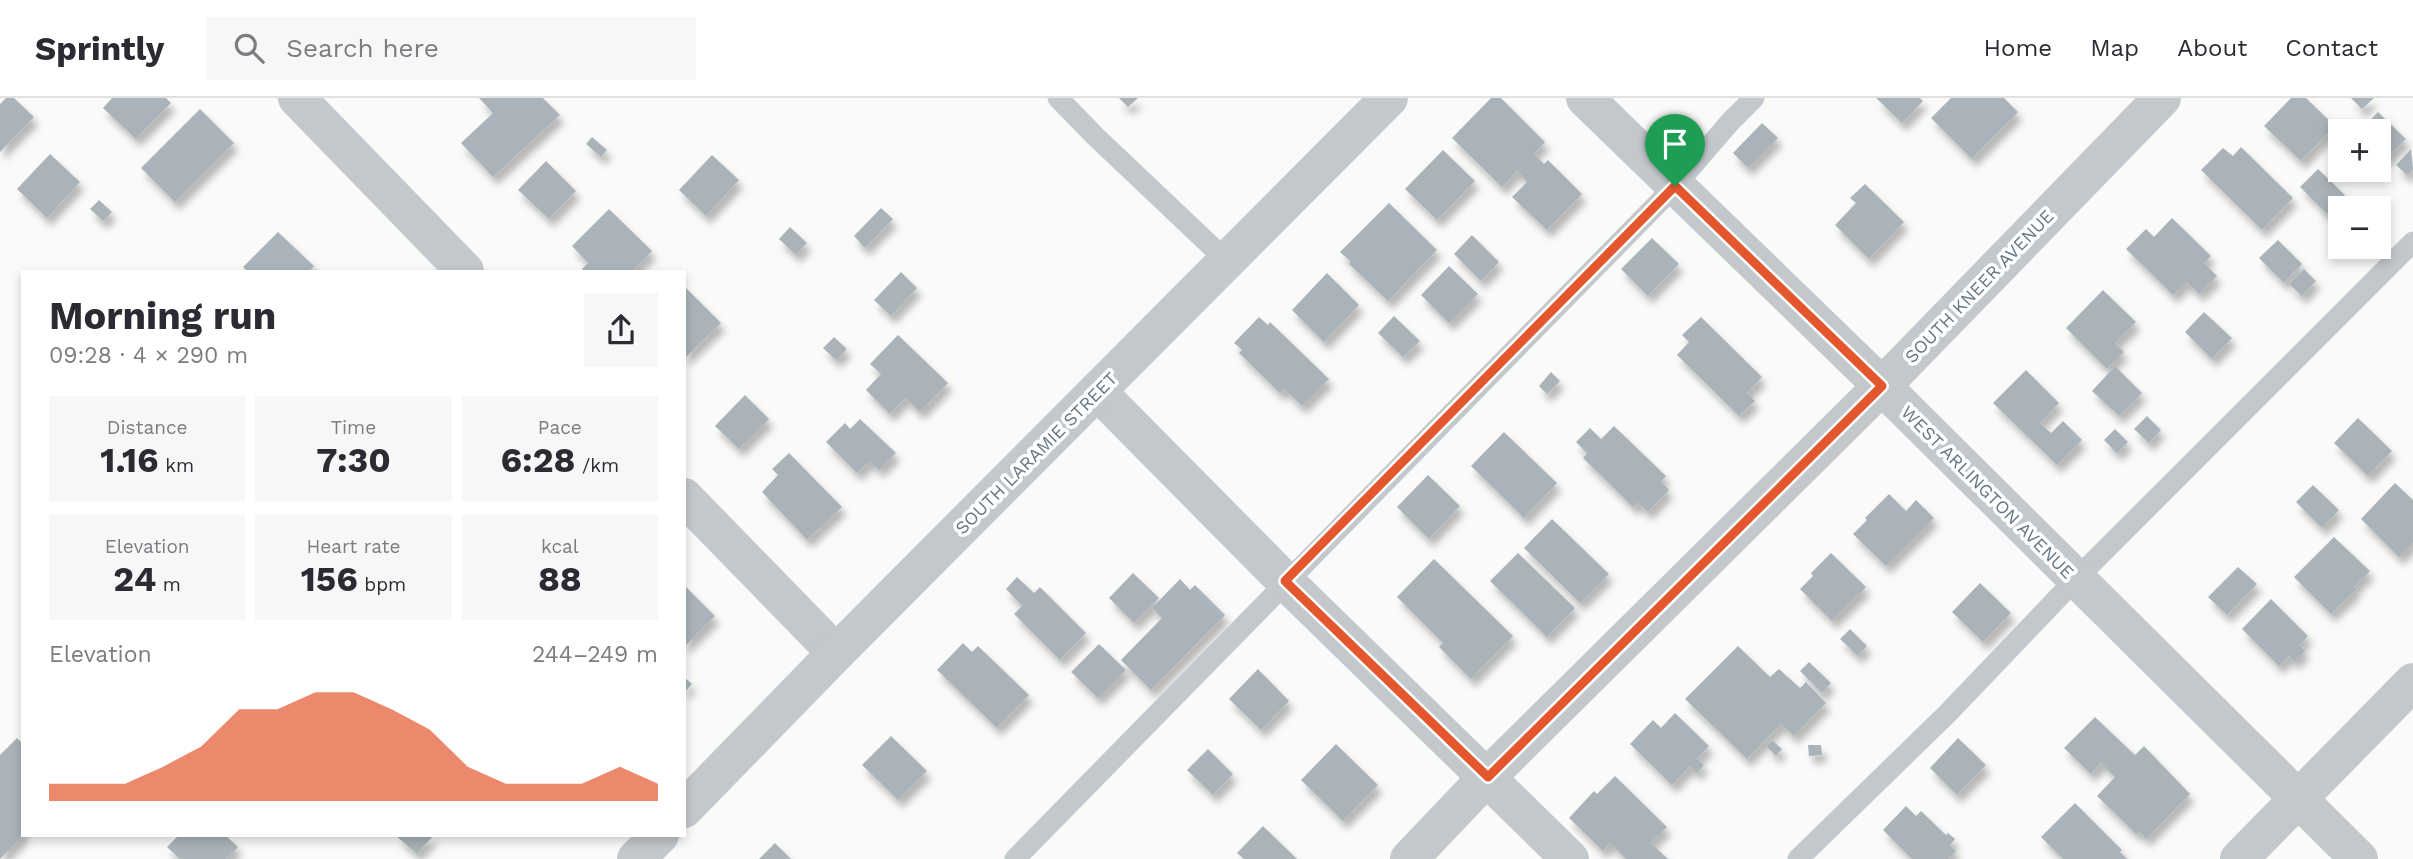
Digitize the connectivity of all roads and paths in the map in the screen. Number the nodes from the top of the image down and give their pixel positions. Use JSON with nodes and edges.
{"nodes":[{"id":1,"x":297,"y":98,"type":"edge"},
{"id":2,"x":1058,"y":98,"type":"edge"},
{"id":3,"x":1389,"y":98,"type":"edge"},
{"id":4,"x":1585,"y":98,"type":"edge"},
{"id":5,"x":1754,"y":98,"type":"edge"},
{"id":6,"x":2162,"y":98,"type":"edge"},
{"id":7,"x":1675,"y":186,"type":"junction"},
{"id":8,"x":2413,"y":242,"type":"edge"},
{"id":9,"x":1227,"y":261,"type":"junction"},
{"id":10,"x":464,"y":270,"type":"edge"},
{"id":11,"x":1882,"y":386,"type":"junction"},
{"id":12,"x":1097,"y":391,"type":"junction"},
{"id":13,"x":686,"y":499,"type":"edge"},
{"id":14,"x":2076,"y":579,"type":"junction"},
{"id":15,"x":1285,"y":581,"type":"junction"},
{"id":16,"x":836,"y":653,"type":"junction"},
{"id":17,"x":2413,"y":682,"type":"edge"},
{"id":18,"x":1488,"y":777,"type":"junction"},
{"id":19,"x":2298,"y":799,"type":"junction"},
{"id":20,"x":686,"y":807,"type":"edge"},
{"id":21,"x":658,"y":837,"type":"edge"},
{"id":22,"x":636,"y":859,"type":"edge"},
{"id":23,"x":1015,"y":859,"type":"edge"},
{"id":24,"x":1409,"y":859,"type":"edge"},
{"id":25,"x":1570,"y":859,"type":"edge"},
{"id":26,"x":1798,"y":859,"type":"edge"},
{"id":27,"x":2239,"y":859,"type":"edge"},
{"id":28,"x":2359,"y":859,"type":"edge"}],
"edges":[{"from":1,"to":10,"type":"street"},
{"from":2,"to":9,"type":"lane"},
{"from":3,"to":9,"type":"street","name":"SOUTH LARAMIE STREET"},
{"from":4,"to":7,"type":"street","name":"WEST ARLINGTON AVENUE"},
{"from":5,"to":7,"type":"lane"},
{"from":6,"to":11,"type":"street","name":"SOUTH KNEER AVENUE"},
{"from":7,"to":11,"type":"street","name":"WEST ARLINGTON AVENUE"},
{"from":7,"to":15,"type":"lane"},
{"from":8,"to":14,"type":"lane"},
{"from":9,"to":12,"type":"street","name":"SOUTH LARAMIE STREET"},
{"from":11,"to":14,"type":"street","name":"WEST ARLINGTON AVENUE"},
{"from":11,"to":18,"type":"street","name":"SOUTH KNEER AVENUE"},
{"from":12,"to":15,"type":"street"},
{"from":12,"to":16,"type":"street","name":"SOUTH LARAMIE STREET"},
{"from":13,"to":16,"type":"street"},
{"from":14,"to":19,"type":"street","name":"WEST ARLINGTON AVENUE"},
{"from":14,"to":26,"type":"lane"},
{"from":15,"to":18,"type":"street"},
{"from":15,"to":23,"type":"lane"},
{"from":16,"to":20,"type":"street","name":"SOUTH LARAMIE STREET"},
{"from":17,"to":19,"type":"street"},
{"from":18,"to":24,"type":"street","name":"SOUTH KNEER AVENUE"},
{"from":18,"to":25,"type":"street"},
{"from":19,"to":27,"type":"street"},
{"from":19,"to":28,"type":"street","name":"WEST ARLINGTON AVENUE"},
{"from":21,"to":22,"type":"street"}]}
